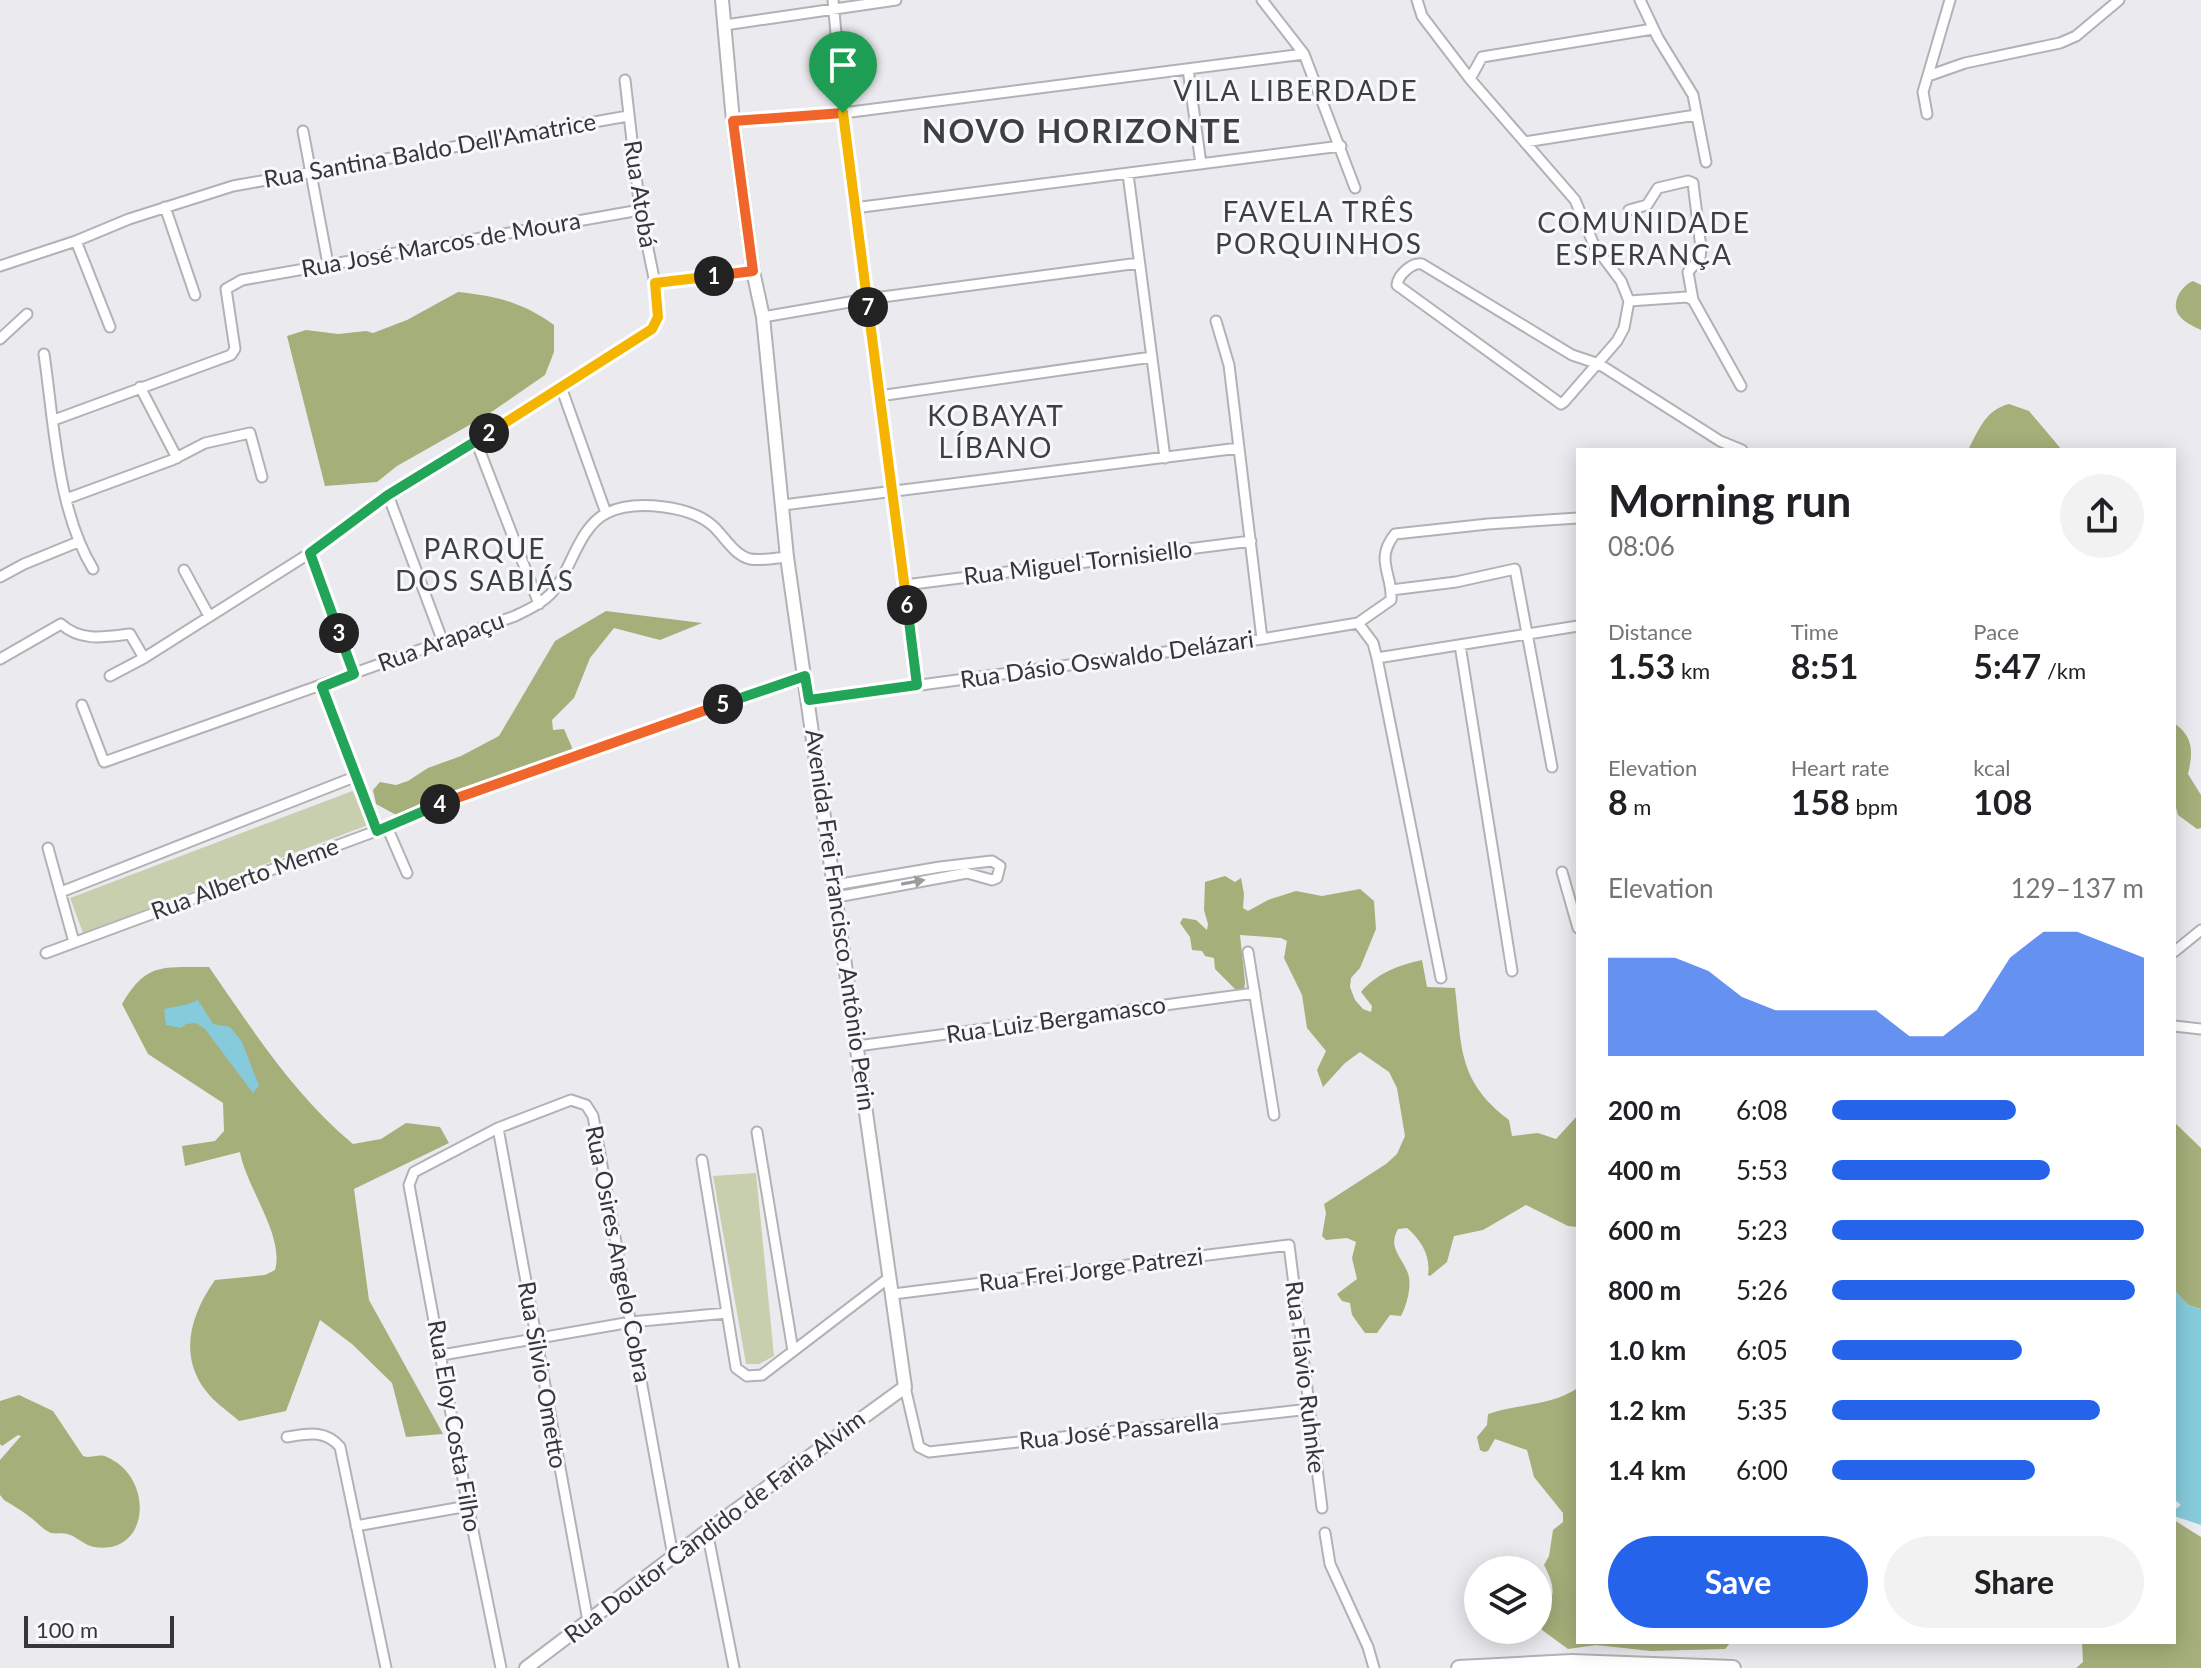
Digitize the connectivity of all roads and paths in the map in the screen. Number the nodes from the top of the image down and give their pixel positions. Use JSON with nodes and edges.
{"nodes":[{"id":1,"x":722,"y":0,"type":"edge"},
{"id":2,"x":896,"y":0,"type":"edge"},
{"id":3,"x":1262,"y":0,"type":"edge"},
{"id":4,"x":1417,"y":0,"type":"edge"},
{"id":5,"x":1640,"y":0,"type":"edge"},
{"id":6,"x":1950,"y":0,"type":"edge"},
{"id":7,"x":2119,"y":0,"type":"edge"},
{"id":8,"x":833,"y":4,"type":"edge"},
{"id":9,"x":725,"y":25,"type":"junction"},
{"id":10,"x":1653,"y":29,"type":"junction"},
{"id":11,"x":1304,"y":54,"type":"junction"},
{"id":12,"x":1188,"y":69,"type":"junction"},
{"id":13,"x":1928,"y":76,"type":"junction"},
{"id":14,"x":1470,"y":79,"type":"junction"},
{"id":15,"x":625,"y":80,"type":"dead end"},
{"id":16,"x":843,"y":113,"type":"junction"},
{"id":17,"x":1927,"y":114,"type":"dead end"},
{"id":18,"x":1696,"y":115,"type":"junction"},
{"id":19,"x":628,"y":116,"type":"junction"},
{"id":20,"x":733,"y":121,"type":"junction"},
{"id":21,"x":303,"y":131,"type":"dead end"},
{"id":22,"x":1525,"y":142,"type":"junction"},
{"id":23,"x":1341,"y":146,"type":"junction"},
{"id":24,"x":1706,"y":162,"type":"dead end"},
{"id":25,"x":1201,"y":164,"type":"junction"},
{"id":26,"x":311,"y":173,"type":"junction"},
{"id":27,"x":1128,"y":174,"type":"junction"},
{"id":28,"x":1355,"y":188,"type":"dead end"},
{"id":29,"x":165,"y":207,"type":"junction"},
{"id":30,"x":854,"y":208,"type":"junction"},
{"id":31,"x":640,"y":210,"type":"junction"},
{"id":32,"x":1629,"y":210,"type":"dead end"},
{"id":33,"x":76,"y":241,"type":"junction"},
{"id":34,"x":1139,"y":263,"type":"junction"},
{"id":35,"x":328,"y":264,"type":"junction"},
{"id":36,"x":0,"y":266,"type":"edge"},
{"id":37,"x":753,"y":271,"type":"junction"},
{"id":38,"x":655,"y":283,"type":"junction"},
{"id":39,"x":195,"y":295,"type":"dead end"},
{"id":40,"x":867,"y":299,"type":"junction"},
{"id":41,"x":1693,"y":300,"type":"junction"},
{"id":42,"x":1629,"y":301,"type":"junction"},
{"id":43,"x":27,"y":314,"type":"dead end"},
{"id":44,"x":763,"y":317,"type":"junction"},
{"id":45,"x":1216,"y":321,"type":"dead end"},
{"id":46,"x":110,"y":327,"type":"dead end"},
{"id":47,"x":0,"y":339,"type":"edge"},
{"id":48,"x":44,"y":354,"type":"dead end"},
{"id":49,"x":1152,"y":357,"type":"junction"},
{"id":50,"x":1599,"y":364,"type":"junction"},
{"id":51,"x":1741,"y":386,"type":"dead end"},
{"id":52,"x":140,"y":387,"type":"junction"},
{"id":53,"x":561,"y":387,"type":"junction"},
{"id":54,"x":879,"y":396,"type":"junction"},
{"id":55,"x":54,"y":420,"type":"junction"},
{"id":56,"x":476,"y":441,"type":"junction"},
{"id":57,"x":1239,"y":448,"type":"junction"},
{"id":58,"x":1737,"y":448,"type":"edge"},
{"id":59,"x":177,"y":458,"type":"junction"},
{"id":60,"x":1165,"y":458,"type":"junction"},
{"id":61,"x":262,"y":477,"type":"dead end"},
{"id":62,"x":892,"y":491,"type":"junction"},
{"id":63,"x":388,"y":495,"type":"junction"},
{"id":64,"x":66,"y":499,"type":"junction"},
{"id":65,"x":783,"y":505,"type":"junction"},
{"id":66,"x":606,"y":513,"type":"junction"},
{"id":67,"x":1576,"y":521,"type":"edge"},
{"id":68,"x":1251,"y":541,"type":"junction"},
{"id":69,"x":78,"y":542,"type":"junction"},
{"id":70,"x":310,"y":553,"type":"junction"},
{"id":71,"x":787,"y":557,"type":"junction"},
{"id":72,"x":93,"y":569,"type":"dead end"},
{"id":73,"x":184,"y":570,"type":"dead end"},
{"id":74,"x":0,"y":577,"type":"edge"},
{"id":75,"x":905,"y":585,"type":"junction"},
{"id":76,"x":1391,"y":590,"type":"junction"},
{"id":77,"x":539,"y":604,"type":"junction"},
{"id":78,"x":209,"y":616,"type":"junction"},
{"id":79,"x":1358,"y":623,"type":"junction"},
{"id":80,"x":1576,"y":626,"type":"edge"},
{"id":81,"x":1527,"y":634,"type":"junction"},
{"id":82,"x":1262,"y":639,"type":"junction"},
{"id":83,"x":443,"y":642,"type":"junction"},
{"id":84,"x":1460,"y":645,"type":"junction"},
{"id":85,"x":144,"y":658,"type":"junction"},
{"id":86,"x":1377,"y":658,"type":"junction"},
{"id":87,"x":0,"y":659,"type":"edge"},
{"id":88,"x":354,"y":674,"type":"junction"},
{"id":89,"x":110,"y":676,"type":"dead end"},
{"id":90,"x":805,"y":676,"type":"junction"},
{"id":91,"x":917,"y":685,"type":"junction"},
{"id":92,"x":322,"y":687,"type":"junction"},
{"id":93,"x":809,"y":700,"type":"junction"},
{"id":94,"x":82,"y":705,"type":"dead end"},
{"id":95,"x":1552,"y":767,"type":"dead end"},
{"id":96,"x":357,"y":776,"type":"junction"},
{"id":97,"x":382,"y":829,"type":"junction"},
{"id":98,"x":48,"y":848,"type":"dead end"},
{"id":99,"x":1562,"y":872,"type":"dead end"},
{"id":100,"x":407,"y":873,"type":"dead end"},
{"id":101,"x":836,"y":891,"type":"junction"},
{"id":102,"x":61,"y":892,"type":"junction"},
{"id":103,"x":1576,"y":921,"type":"edge"},
{"id":104,"x":2201,"y":930,"type":"edge"},
{"id":105,"x":74,"y":942,"type":"junction"},
{"id":106,"x":2176,"y":950,"type":"edge"},
{"id":107,"x":1248,"y":952,"type":"dead end"},
{"id":108,"x":46,"y":953,"type":"dead end"},
{"id":109,"x":1512,"y":971,"type":"dead end"},
{"id":110,"x":1441,"y":978,"type":"dead end"},
{"id":111,"x":1255,"y":993,"type":"junction"},
{"id":112,"x":2176,"y":1026,"type":"edge"},
{"id":113,"x":2201,"y":1029,"type":"edge"},
{"id":114,"x":857,"y":1046,"type":"junction"},
{"id":115,"x":1274,"y":1115,"type":"dead end"},
{"id":116,"x":498,"y":1128,"type":"junction"},
{"id":117,"x":757,"y":1132,"type":"dead end"},
{"id":118,"x":702,"y":1160,"type":"dead end"},
{"id":119,"x":409,"y":1185,"type":"joint"},
{"id":120,"x":1289,"y":1245,"type":"joint"},
{"id":121,"x":890,"y":1277,"type":"junction"},
{"id":122,"x":893,"y":1294,"type":"junction"},
{"id":123,"x":727,"y":1313,"type":"junction"},
{"id":124,"x":631,"y":1322,"type":"junction"},
{"id":125,"x":535,"y":1339,"type":"junction"},
{"id":126,"x":793,"y":1351,"type":"junction"},
{"id":127,"x":442,"y":1355,"type":"junction"},
{"id":128,"x":905,"y":1387,"type":"junction"},
{"id":129,"x":1310,"y":1409,"type":"junction"},
{"id":130,"x":287,"y":1437,"type":"dead end"},
{"id":131,"x":929,"y":1452,"type":"joint"},
{"id":132,"x":468,"y":1506,"type":"junction"},
{"id":133,"x":1322,"y":1508,"type":"dead end"},
{"id":134,"x":356,"y":1526,"type":"junction"},
{"id":135,"x":707,"y":1531,"type":"junction"},
{"id":136,"x":1325,"y":1533,"type":"dead end"},
{"id":137,"x":673,"y":1556,"type":"junction"},
{"id":138,"x":588,"y":1621,"type":"junction"},
{"id":139,"x":386,"y":1668,"type":"edge"},
{"id":140,"x":501,"y":1668,"type":"edge"},
{"id":141,"x":526,"y":1668,"type":"edge"},
{"id":142,"x":734,"y":1668,"type":"edge"},
{"id":143,"x":1374,"y":1668,"type":"edge"},
{"id":144,"x":1459,"y":1668,"type":"edge"},
{"id":145,"x":1733,"y":1668,"type":"edge"}],
"edges":[{"from":1,"to":9,"type":"street","name":"Avenida Frei Francisco Antônio Perin"},
{"from":2,"to":8,"type":"street"},
{"from":3,"to":11,"type":"street"},
{"from":4,"to":14,"type":"street"},
{"from":5,"to":10,"type":"street"},
{"from":6,"to":13,"type":"street"},
{"from":7,"to":13,"type":"street"},
{"from":8,"to":9,"type":"street"},
{"from":8,"to":16,"type":"street"},
{"from":9,"to":20,"type":"street","name":"Avenida Frei Francisco Antônio Perin"},
{"from":10,"to":14,"type":"street"},
{"from":10,"to":18,"type":"street"},
{"from":11,"to":12,"type":"street"},
{"from":11,"to":23,"type":"street"},
{"from":12,"to":16,"type":"street"},
{"from":12,"to":25,"type":"street"},
{"from":13,"to":17,"type":"street"},
{"from":14,"to":22,"type":"street"},
{"from":15,"to":19,"type":"street","name":"Rua Atobá"},
{"from":16,"to":20,"type":"street"},
{"from":16,"to":30,"type":"street"},
{"from":18,"to":22,"type":"street"},
{"from":18,"to":24,"type":"street"},
{"from":19,"to":26,"type":"street","name":"Rua Santina Baldo Dell'Amatrice"},
{"from":19,"to":31,"type":"street","name":"Rua Atobá"},
{"from":20,"to":37,"type":"street","name":"Avenida Frei Francisco Antônio Perin"},
{"from":21,"to":26,"type":"street"},
{"from":22,"to":42,"type":"street"},
{"from":23,"to":25,"type":"street"},
{"from":23,"to":28,"type":"street"},
{"from":25,"to":27,"type":"street"},
{"from":26,"to":29,"type":"street","name":"Rua Santina Baldo Dell'Amatrice"},
{"from":26,"to":35,"type":"street"},
{"from":27,"to":30,"type":"street"},
{"from":27,"to":34,"type":"street"},
{"from":29,"to":33,"type":"street","name":"Rua Santina Baldo Dell'Amatrice"},
{"from":29,"to":39,"type":"street"},
{"from":30,"to":40,"type":"street"},
{"from":31,"to":35,"type":"street","name":"Rua José Marcos de Moura"},
{"from":31,"to":38,"type":"street","name":"Rua Atobá"},
{"from":32,"to":41,"type":"street"},
{"from":33,"to":36,"type":"street","name":"Rua Santina Baldo Dell'Amatrice"},
{"from":33,"to":46,"type":"street"},
{"from":34,"to":40,"type":"street"},
{"from":34,"to":49,"type":"street"},
{"from":35,"to":52,"type":"street","name":"Rua José Marcos de Moura"},
{"from":37,"to":38,"type":"street"},
{"from":37,"to":44,"type":"street","name":"Avenida Frei Francisco Antônio Perin"},
{"from":38,"to":53,"type":"street","name":"Rua Atobá"},
{"from":40,"to":44,"type":"street"},
{"from":40,"to":54,"type":"street"},
{"from":41,"to":42,"type":"street"},
{"from":41,"to":51,"type":"street"},
{"from":42,"to":50,"type":"street"},
{"from":43,"to":47,"type":"street"},
{"from":44,"to":65,"type":"street","name":"Avenida Frei Francisco Antônio Perin"},
{"from":45,"to":57,"type":"street"},
{"from":48,"to":55,"type":"street"},
{"from":49,"to":54,"type":"street"},
{"from":49,"to":60,"type":"street"},
{"from":50,"to":50,"type":"street"},
{"from":50,"to":58,"type":"street"},
{"from":52,"to":55,"type":"street"},
{"from":52,"to":59,"type":"street"},
{"from":53,"to":56,"type":"street","name":"Rua Atobá"},
{"from":53,"to":66,"type":"street"},
{"from":54,"to":62,"type":"street"},
{"from":55,"to":64,"type":"street"},
{"from":56,"to":63,"type":"street","name":"Rua Atobá"},
{"from":56,"to":77,"type":"street"},
{"from":57,"to":60,"type":"street"},
{"from":57,"to":68,"type":"street"},
{"from":59,"to":61,"type":"street"},
{"from":59,"to":64,"type":"street"},
{"from":60,"to":62,"type":"street"},
{"from":62,"to":65,"type":"street"},
{"from":62,"to":75,"type":"street"},
{"from":63,"to":70,"type":"street","name":"Rua Atobá"},
{"from":63,"to":83,"type":"street"},
{"from":64,"to":69,"type":"street"},
{"from":65,"to":71,"type":"street","name":"Avenida Frei Francisco Antônio Perin"},
{"from":66,"to":71,"type":"street"},
{"from":66,"to":77,"type":"street","name":"Rua Arapaçu"},
{"from":67,"to":76,"type":"street"},
{"from":68,"to":75,"type":"street","name":"Rua Miguel Tornisiello"},
{"from":68,"to":82,"type":"street"},
{"from":69,"to":72,"type":"street"},
{"from":69,"to":74,"type":"street"},
{"from":70,"to":78,"type":"street","name":"Rua Atobá"},
{"from":70,"to":88,"type":"street"},
{"from":71,"to":90,"type":"street","name":"Avenida Frei Francisco Antônio Perin"},
{"from":73,"to":78,"type":"street"},
{"from":75,"to":91,"type":"street"},
{"from":76,"to":79,"type":"street"},
{"from":76,"to":81,"type":"street"},
{"from":77,"to":83,"type":"street","name":"Rua Arapaçu"},
{"from":78,"to":85,"type":"street","name":"Rua Atobá"},
{"from":79,"to":82,"type":"street","name":"Rua Dásio Oswaldo Delázari"},
{"from":79,"to":86,"type":"street"},
{"from":80,"to":81,"type":"street"},
{"from":81,"to":84,"type":"street"},
{"from":81,"to":95,"type":"street"},
{"from":82,"to":91,"type":"street","name":"Rua Dásio Oswaldo Delázari"},
{"from":83,"to":88,"type":"street","name":"Rua Arapaçu"},
{"from":84,"to":86,"type":"street"},
{"from":84,"to":109,"type":"street"},
{"from":85,"to":87,"type":"street"},
{"from":85,"to":89,"type":"street","name":"Rua Atobá"},
{"from":86,"to":110,"type":"street"},
{"from":88,"to":92,"type":"street","name":"Rua Arapaçu"},
{"from":90,"to":93,"type":"street","name":"Avenida Frei Francisco Antônio Perin"},
{"from":90,"to":97,"type":"street","name":"Rua Alberto Meme"},
{"from":91,"to":93,"type":"street","name":"Rua Dásio Oswaldo Delázari"},
{"from":92,"to":94,"type":"street","name":"Rua Arapaçu"},
{"from":92,"to":96,"type":"street"},
{"from":93,"to":101,"type":"street","name":"Avenida Frei Francisco Antônio Perin"},
{"from":96,"to":97,"type":"street"},
{"from":96,"to":102,"type":"street"},
{"from":97,"to":100,"type":"street"},
{"from":97,"to":105,"type":"street","name":"Rua Alberto Meme"},
{"from":98,"to":102,"type":"street"},
{"from":99,"to":103,"type":"street"},
{"from":101,"to":101,"type":"street","one_way":true},
{"from":101,"to":114,"type":"street","name":"Avenida Frei Francisco Antônio Perin"},
{"from":102,"to":105,"type":"street"},
{"from":104,"to":106,"type":"street"},
{"from":105,"to":108,"type":"street","name":"Rua Alberto Meme"},
{"from":107,"to":111,"type":"street"},
{"from":111,"to":114,"type":"street","name":"Rua Luiz Bergamasco"},
{"from":111,"to":115,"type":"street"},
{"from":112,"to":113,"type":"street"},
{"from":114,"to":121,"type":"street","name":"Avenida Frei Francisco Antônio Perin"},
{"from":116,"to":119,"type":"street","name":"Rua Osires Angelo Cobra"},
{"from":116,"to":124,"type":"street","name":"Rua Osires Angelo Cobra"},
{"from":116,"to":125,"type":"street","name":"Rua Silvio Ometto"},
{"from":117,"to":126,"type":"street"},
{"from":118,"to":123,"type":"street"},
{"from":119,"to":127,"type":"street","name":"Rua Eloy Costa Filho"},
{"from":120,"to":122,"type":"street","name":"Rua Frei Jorge Patrezi"},
{"from":120,"to":129,"type":"street","name":"Rua Flávio Ruhnke"},
{"from":121,"to":122,"type":"street","name":"Avenida Frei Francisco Antônio Perin"},
{"from":121,"to":126,"type":"street"},
{"from":122,"to":128,"type":"street","name":"Avenida Frei Francisco Antônio Perin"},
{"from":123,"to":124,"type":"street"},
{"from":123,"to":126,"type":"street"},
{"from":124,"to":125,"type":"street"},
{"from":124,"to":137,"type":"street","name":"Rua Osires Angelo Cobra"},
{"from":125,"to":127,"type":"street"},
{"from":125,"to":138,"type":"street","name":"Rua Silvio Ometto"},
{"from":127,"to":132,"type":"street","name":"Rua Eloy Costa Filho"},
{"from":128,"to":131,"type":"street","name":"Avenida Frei Francisco Antônio Perin"},
{"from":128,"to":135,"type":"street","name":"Rua Doutor Cândido de Faria Alvim"},
{"from":129,"to":131,"type":"street","name":"Rua José Passarella"},
{"from":129,"to":133,"type":"street","name":"Rua Flávio Ruhnke"},
{"from":130,"to":134,"type":"street"},
{"from":132,"to":134,"type":"street"},
{"from":132,"to":140,"type":"street","name":"Rua Eloy Costa Filho"},
{"from":134,"to":139,"type":"street"},
{"from":135,"to":137,"type":"street","name":"Rua Doutor Cândido de Faria Alvim"},
{"from":135,"to":142,"type":"street"},
{"from":136,"to":143,"type":"street"},
{"from":137,"to":138,"type":"street","name":"Rua Doutor Cândido de Faria Alvim"},
{"from":138,"to":141,"type":"street","name":"Rua Doutor Cândido de Faria Alvim"},
{"from":144,"to":145,"type":"main road"}]}
